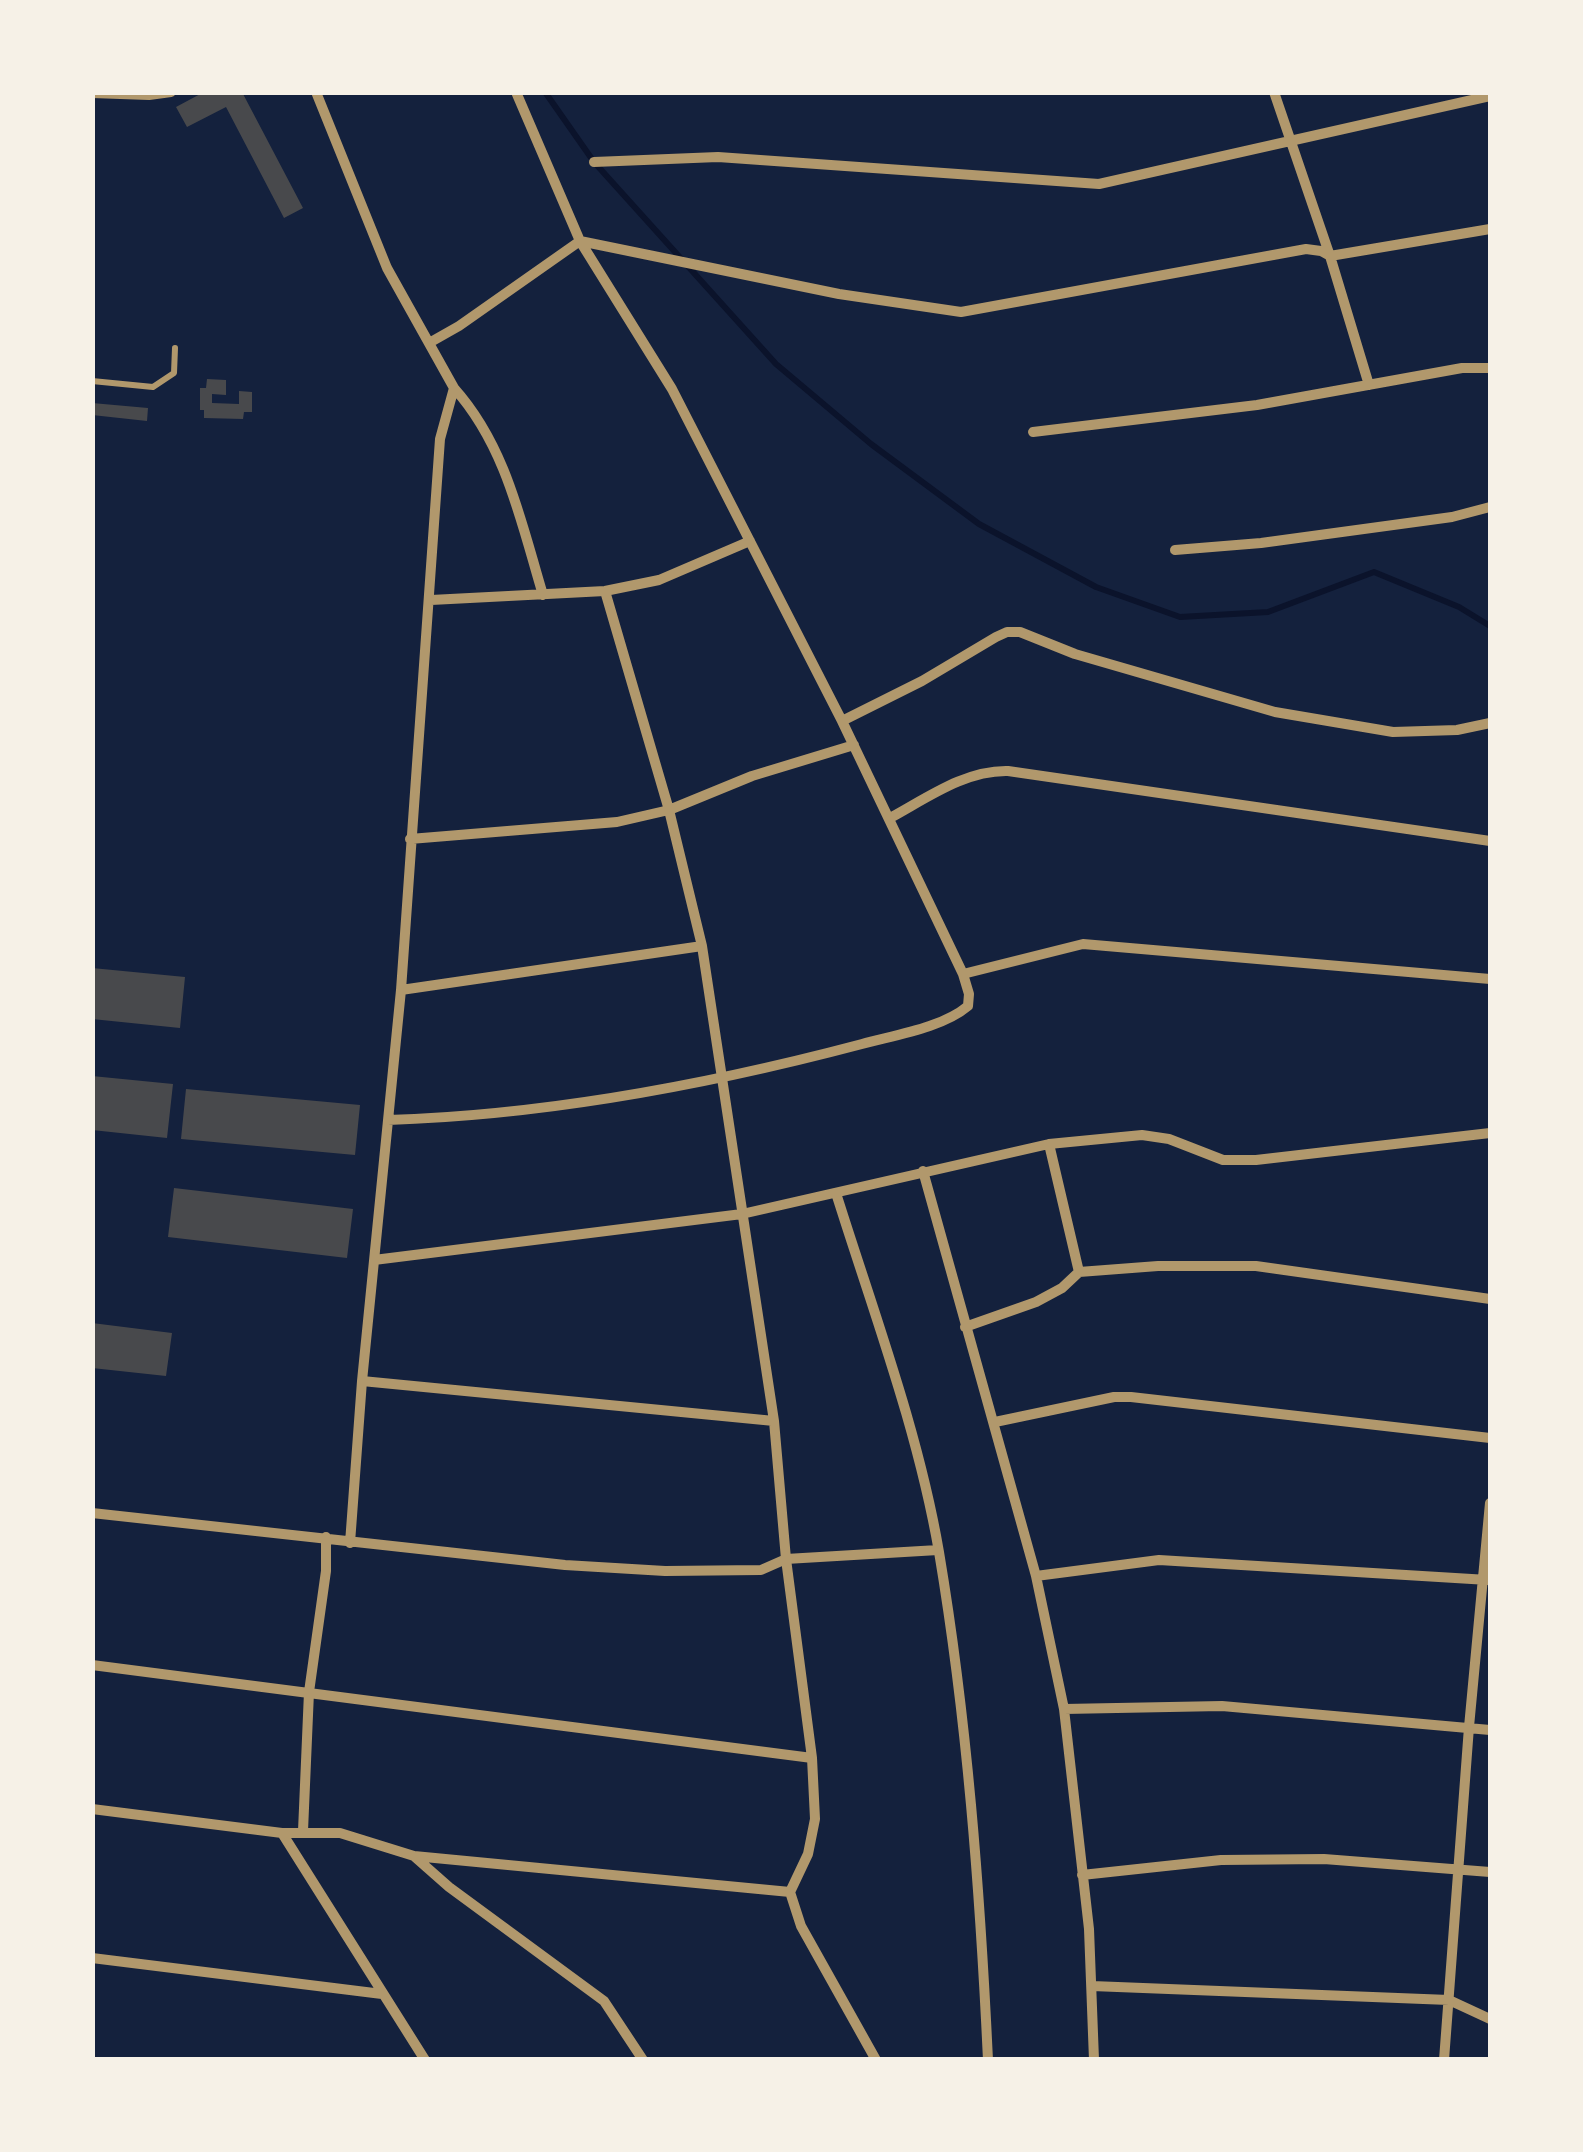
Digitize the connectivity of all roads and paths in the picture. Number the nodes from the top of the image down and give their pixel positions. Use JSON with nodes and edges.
{"nodes":[{"id":1,"x":316,"y":92,"type":"edge"},
{"id":2,"x":516,"y":92,"type":"edge"},
{"id":3,"x":1274,"y":92,"type":"edge"},
{"id":4,"x":92,"y":93,"type":"edge"},
{"id":5,"x":168,"y":93,"type":"edge"},
{"id":6,"x":1490,"y":96,"type":"edge"},
{"id":7,"x":1288,"y":140,"type":"junction"},
{"id":8,"x":594,"y":162,"type":"dead end"},
{"id":9,"x":1490,"y":229,"type":"edge"},
{"id":10,"x":580,"y":241,"type":"junction"},
{"id":11,"x":1330,"y":256,"type":"junction"},
{"id":12,"x":429,"y":343,"type":"junction"},
{"id":13,"x":174,"y":348,"type":"dead end"},
{"id":14,"x":1490,"y":368,"type":"edge"},
{"id":15,"x":92,"y":380,"type":"edge"},
{"id":16,"x":1369,"y":385,"type":"junction"},
{"id":17,"x":454,"y":388,"type":"junction"},
{"id":18,"x":1033,"y":432,"type":"dead end"},
{"id":19,"x":1490,"y":507,"type":"edge"},
{"id":20,"x":750,"y":541,"type":"junction"},
{"id":21,"x":1175,"y":550,"type":"dead end"},
{"id":22,"x":605,"y":592,"type":"junction"},
{"id":23,"x":544,"y":595,"type":"junction"},
{"id":24,"x":431,"y":600,"type":"junction"},
{"id":25,"x":842,"y":721,"type":"junction"},
{"id":26,"x":1490,"y":723,"type":"edge"},
{"id":27,"x":854,"y":745,"type":"junction"},
{"id":28,"x":669,"y":810,"type":"junction"},
{"id":29,"x":890,"y":818,"type":"junction"},
{"id":30,"x":410,"y":839,"type":"junction"},
{"id":31,"x":1490,"y":841,"type":"edge"},
{"id":32,"x":702,"y":946,"type":"junction"},
{"id":33,"x":963,"y":974,"type":"junction"},
{"id":34,"x":1490,"y":980,"type":"edge"},
{"id":35,"x":401,"y":990,"type":"junction"},
{"id":36,"x":722,"y":1078,"type":"junction"},
{"id":37,"x":388,"y":1120,"type":"junction"},
{"id":38,"x":1490,"y":1133,"type":"edge"},
{"id":39,"x":1049,"y":1144,"type":"junction"},
{"id":40,"x":924,"y":1172,"type":"junction"},
{"id":41,"x":836,"y":1193,"type":"junction"},
{"id":42,"x":742,"y":1214,"type":"junction"},
{"id":43,"x":374,"y":1260,"type":"junction"},
{"id":44,"x":1079,"y":1272,"type":"junction"},
{"id":45,"x":1490,"y":1299,"type":"edge"},
{"id":46,"x":965,"y":1327,"type":"junction"},
{"id":47,"x":362,"y":1381,"type":"junction"},
{"id":48,"x":774,"y":1420,"type":"junction"},
{"id":49,"x":995,"y":1422,"type":"junction"},
{"id":50,"x":1490,"y":1438,"type":"edge"},
{"id":51,"x":1490,"y":1503,"type":"edge"},
{"id":52,"x":92,"y":1513,"type":"edge"},
{"id":53,"x":326,"y":1536,"type":"junction"},
{"id":54,"x":350,"y":1542,"type":"junction"},
{"id":55,"x":938,"y":1550,"type":"junction"},
{"id":56,"x":786,"y":1560,"type":"junction"},
{"id":57,"x":1036,"y":1576,"type":"junction"},
{"id":58,"x":1488,"y":1580,"type":"edge"},
{"id":59,"x":92,"y":1665,"type":"edge"},
{"id":60,"x":309,"y":1692,"type":"junction"},
{"id":61,"x":1064,"y":1709,"type":"junction"},
{"id":62,"x":1469,"y":1727,"type":"junction"},
{"id":63,"x":1490,"y":1730,"type":"edge"},
{"id":64,"x":812,"y":1758,"type":"junction"},
{"id":65,"x":92,"y":1809,"type":"edge"},
{"id":66,"x":304,"y":1831,"type":"junction"},
{"id":67,"x":282,"y":1833,"type":"junction"},
{"id":68,"x":414,"y":1856,"type":"junction"},
{"id":69,"x":1460,"y":1868,"type":"junction"},
{"id":70,"x":1490,"y":1872,"type":"edge"},
{"id":71,"x":1082,"y":1876,"type":"junction"},
{"id":72,"x":790,"y":1892,"type":"junction"},
{"id":73,"x":92,"y":1958,"type":"edge"},
{"id":74,"x":1092,"y":1986,"type":"junction"},
{"id":75,"x":382,"y":1994,"type":"junction"},
{"id":76,"x":1449,"y":2000,"type":"junction"},
{"id":77,"x":1490,"y":2019,"type":"edge"},
{"id":78,"x":425,"y":2060,"type":"edge"},
{"id":79,"x":643,"y":2060,"type":"edge"},
{"id":80,"x":876,"y":2060,"type":"edge"},
{"id":81,"x":988,"y":2060,"type":"edge"},
{"id":82,"x":1094,"y":2060,"type":"edge"},
{"id":83,"x":1444,"y":2060,"type":"edge"}],
"edges":[{"from":1,"to":12,"type":"street"},
{"from":2,"to":10,"type":"street"},
{"from":3,"to":7,"type":"street"},
{"from":4,"to":5,"type":"street"},
{"from":6,"to":7,"type":"street"},
{"from":7,"to":8,"type":"street"},
{"from":7,"to":11,"type":"street"},
{"from":9,"to":11,"type":"street"},
{"from":10,"to":11,"type":"street"},
{"from":10,"to":12,"type":"street"},
{"from":10,"to":20,"type":"street"},
{"from":11,"to":16,"type":"street"},
{"from":12,"to":17,"type":"street"},
{"from":13,"to":15,"type":"lane"},
{"from":14,"to":16,"type":"street"},
{"from":16,"to":18,"type":"street"},
{"from":17,"to":23,"type":"street"},
{"from":17,"to":24,"type":"street"},
{"from":19,"to":21,"type":"street"},
{"from":20,"to":22,"type":"street"},
{"from":20,"to":25,"type":"street"},
{"from":22,"to":23,"type":"street"},
{"from":22,"to":28,"type":"street"},
{"from":23,"to":24,"type":"street"},
{"from":24,"to":30,"type":"street"},
{"from":25,"to":26,"type":"street"},
{"from":25,"to":27,"type":"street"},
{"from":27,"to":28,"type":"street"},
{"from":27,"to":29,"type":"street"},
{"from":28,"to":30,"type":"street"},
{"from":28,"to":32,"type":"street"},
{"from":29,"to":31,"type":"street"},
{"from":29,"to":33,"type":"street"},
{"from":30,"to":35,"type":"street"},
{"from":32,"to":35,"type":"street"},
{"from":32,"to":36,"type":"street"},
{"from":33,"to":34,"type":"street"},
{"from":33,"to":36,"type":"street"},
{"from":35,"to":37,"type":"street"},
{"from":36,"to":37,"type":"street"},
{"from":36,"to":42,"type":"street"},
{"from":37,"to":43,"type":"street"},
{"from":38,"to":39,"type":"street"},
{"from":39,"to":40,"type":"street"},
{"from":39,"to":44,"type":"street"},
{"from":40,"to":41,"type":"street"},
{"from":40,"to":46,"type":"street"},
{"from":41,"to":42,"type":"street"},
{"from":41,"to":55,"type":"street"},
{"from":42,"to":43,"type":"street"},
{"from":42,"to":48,"type":"street"},
{"from":43,"to":47,"type":"street"},
{"from":44,"to":45,"type":"street"},
{"from":44,"to":46,"type":"street"},
{"from":46,"to":49,"type":"street"},
{"from":47,"to":48,"type":"street"},
{"from":47,"to":54,"type":"street"},
{"from":48,"to":56,"type":"street"},
{"from":49,"to":50,"type":"street"},
{"from":49,"to":57,"type":"street"},
{"from":51,"to":58,"type":"street"},
{"from":52,"to":53,"type":"street"},
{"from":53,"to":54,"type":"street"},
{"from":53,"to":60,"type":"street"},
{"from":54,"to":56,"type":"street"},
{"from":55,"to":56,"type":"street"},
{"from":55,"to":81,"type":"street"},
{"from":56,"to":64,"type":"street"},
{"from":57,"to":58,"type":"street"},
{"from":57,"to":61,"type":"street"},
{"from":58,"to":62,"type":"street"},
{"from":59,"to":60,"type":"street"},
{"from":60,"to":64,"type":"street"},
{"from":60,"to":66,"type":"street"},
{"from":61,"to":62,"type":"street"},
{"from":61,"to":71,"type":"street"},
{"from":62,"to":63,"type":"street"},
{"from":62,"to":69,"type":"street"},
{"from":64,"to":72,"type":"street"},
{"from":65,"to":67,"type":"street"},
{"from":66,"to":67,"type":"street"},
{"from":66,"to":68,"type":"street"},
{"from":67,"to":75,"type":"street"},
{"from":68,"to":72,"type":"street"},
{"from":68,"to":79,"type":"street"},
{"from":69,"to":70,"type":"street"},
{"from":69,"to":71,"type":"street"},
{"from":69,"to":76,"type":"street"},
{"from":71,"to":74,"type":"street"},
{"from":72,"to":80,"type":"street"},
{"from":73,"to":75,"type":"street"},
{"from":74,"to":76,"type":"street"},
{"from":74,"to":82,"type":"street"},
{"from":75,"to":78,"type":"street"},
{"from":76,"to":77,"type":"street"},
{"from":76,"to":83,"type":"street"}]}
